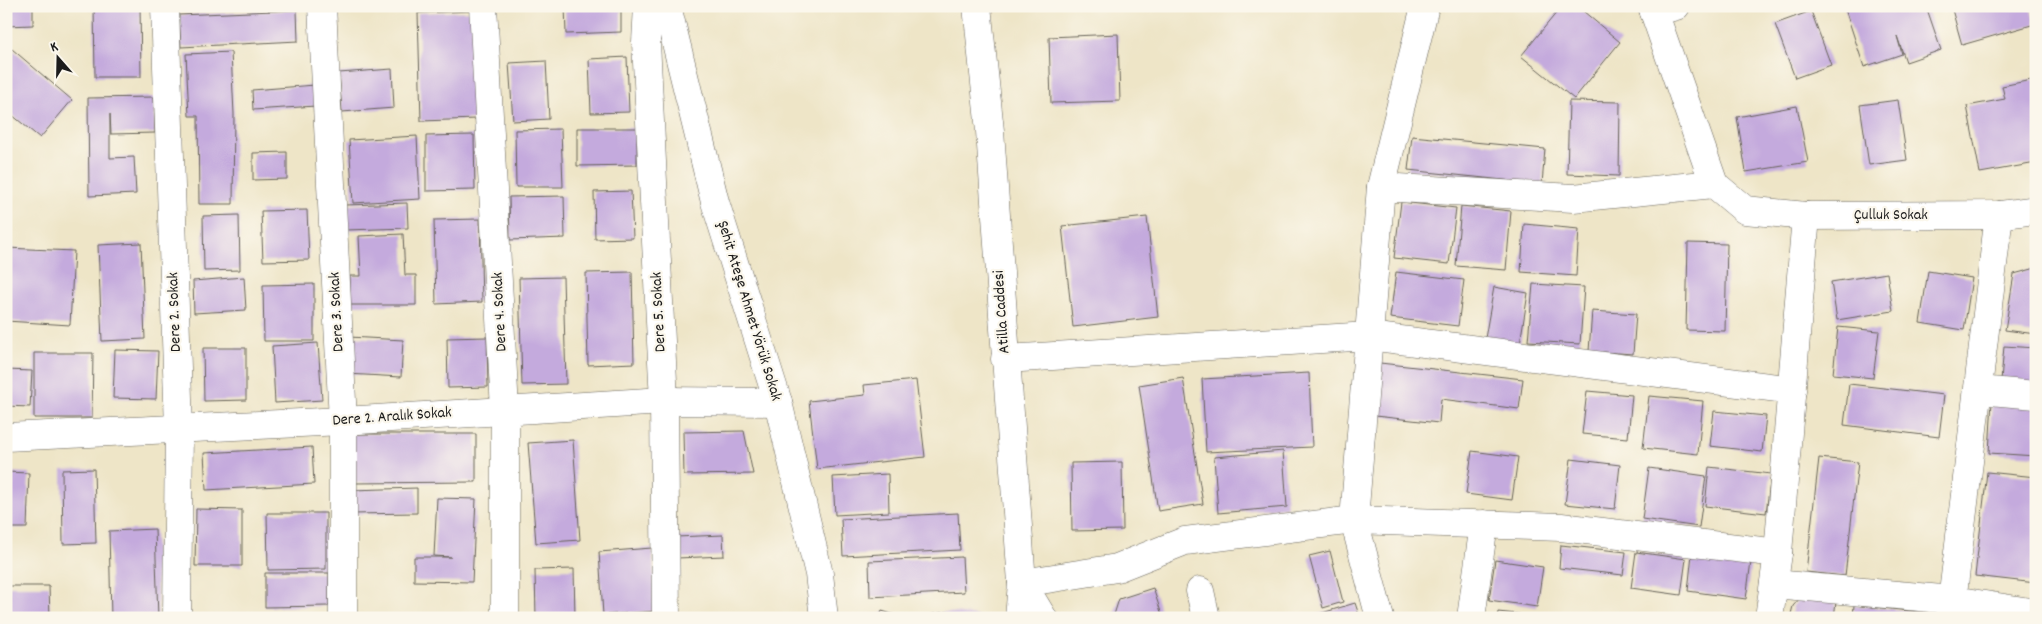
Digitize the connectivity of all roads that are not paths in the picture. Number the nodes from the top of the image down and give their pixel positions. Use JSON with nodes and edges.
{"nodes":[{"id":1,"x":165,"y":6,"type":"edge"},
{"id":2,"x":322,"y":6,"type":"edge"},
{"id":3,"x":483,"y":6,"type":"edge"},
{"id":4,"x":648,"y":6,"type":"edge"},
{"id":5,"x":668,"y":6,"type":"edge"},
{"id":6,"x":978,"y":6,"type":"edge"},
{"id":7,"x":1425,"y":6,"type":"edge"},
{"id":8,"x":1661,"y":8,"type":"edge"},
{"id":9,"x":1714,"y":184,"type":"junction"},
{"id":10,"x":1381,"y":186,"type":"junction"},
{"id":11,"x":2036,"y":210,"type":"edge"},
{"id":12,"x":1999,"y":214,"type":"junction"},
{"id":13,"x":1806,"y":216,"type":"junction"},
{"id":14,"x":1369,"y":336,"type":"junction"},
{"id":15,"x":1005,"y":359,"type":"junction"},
{"id":16,"x":1792,"y":390,"type":"junction"},
{"id":17,"x":1978,"y":390,"type":"junction"},
{"id":18,"x":2036,"y":395,"type":"edge"},
{"id":19,"x":664,"y":401,"type":"junction"},
{"id":20,"x":778,"y":402,"type":"junction"},
{"id":21,"x":505,"y":410,"type":"junction"},
{"id":22,"x":343,"y":421,"type":"junction"},
{"id":23,"x":179,"y":428,"type":"junction"},
{"id":24,"x":6,"y":437,"type":"edge"},
{"id":25,"x":1354,"y":520,"type":"junction"},
{"id":26,"x":1484,"y":524,"type":"junction"},
{"id":27,"x":1778,"y":552,"type":"junction"},
{"id":28,"x":1022,"y":583,"type":"junction"},
{"id":29,"x":1774,"y":584,"type":"junction"},
{"id":30,"x":1200,"y":591,"type":"dead end"},
{"id":31,"x":1951,"y":609,"type":"edge"},
{"id":32,"x":2036,"y":613,"type":"edge"},
{"id":33,"x":176,"y":618,"type":"edge"},
{"id":34,"x":343,"y":618,"type":"edge"},
{"id":35,"x":505,"y":618,"type":"edge"},
{"id":36,"x":666,"y":618,"type":"edge"},
{"id":37,"x":824,"y":618,"type":"edge"},
{"id":38,"x":1019,"y":618,"type":"edge"},
{"id":39,"x":1043,"y":618,"type":"edge"},
{"id":40,"x":1206,"y":618,"type":"edge"},
{"id":41,"x":1380,"y":618,"type":"edge"},
{"id":42,"x":1471,"y":618,"type":"edge"},
{"id":43,"x":1769,"y":618,"type":"edge"}],
"edges":[{"from":1,"to":23,"type":"street","name":"Dere 2. Sokak"},
{"from":2,"to":22,"type":"street","name":"Dere 3. Sokak"},
{"from":3,"to":21,"type":"street","name":"Dere 4. Sokak"},
{"from":4,"to":19,"type":"street","name":"Dere 5. Sokak"},
{"from":5,"to":20,"type":"street","name":"Şehit Ateşe Ahmet Yörük Sokak"},
{"from":6,"to":15,"type":"street","name":"Atilla Caddesi"},
{"from":7,"to":10,"type":"street"},
{"from":8,"to":9,"type":"street"},
{"from":9,"to":10,"type":"street"},
{"from":9,"to":13,"type":"street","name":"Çulluk Sokak"},
{"from":10,"to":14,"type":"street"},
{"from":11,"to":12,"type":"street","name":"Çulluk Sokak"},
{"from":12,"to":13,"type":"street","name":"Çulluk Sokak"},
{"from":12,"to":17,"type":"street"},
{"from":13,"to":16,"type":"street"},
{"from":14,"to":15,"type":"street"},
{"from":14,"to":16,"type":"street"},
{"from":14,"to":25,"type":"street"},
{"from":15,"to":28,"type":"street","name":"Atilla Caddesi"},
{"from":16,"to":27,"type":"street"},
{"from":17,"to":18,"type":"street"},
{"from":17,"to":31,"type":"street"},
{"from":19,"to":20,"type":"street","name":"Dere 2. Aralık Sokak"},
{"from":19,"to":21,"type":"street","name":"Dere 2. Aralık Sokak"},
{"from":19,"to":36,"type":"street","name":"Dere 5. Sokak"},
{"from":20,"to":37,"type":"street","name":"Şehit Ateşe Ahmet Yörük Sokak"},
{"from":21,"to":22,"type":"street","name":"Dere 2. Aralık Sokak"},
{"from":21,"to":35,"type":"street","name":"Dere 4. Sokak"},
{"from":22,"to":23,"type":"street","name":"Dere 2. Aralık Sokak"},
{"from":22,"to":34,"type":"street","name":"Dere 3. Sokak"},
{"from":23,"to":24,"type":"street","name":"Dere 2. Aralık Sokak"},
{"from":23,"to":33,"type":"street","name":"Dere 2. Sokak"},
{"from":25,"to":26,"type":"street"},
{"from":25,"to":28,"type":"street"},
{"from":25,"to":41,"type":"street"},
{"from":26,"to":27,"type":"street"},
{"from":26,"to":42,"type":"street"},
{"from":27,"to":29,"type":"street"},
{"from":28,"to":38,"type":"street","name":"Atilla Caddesi"},
{"from":28,"to":39,"type":"street"},
{"from":29,"to":31,"type":"street"},
{"from":29,"to":43,"type":"street"},
{"from":30,"to":40,"type":"street"},
{"from":31,"to":32,"type":"street"}]}
